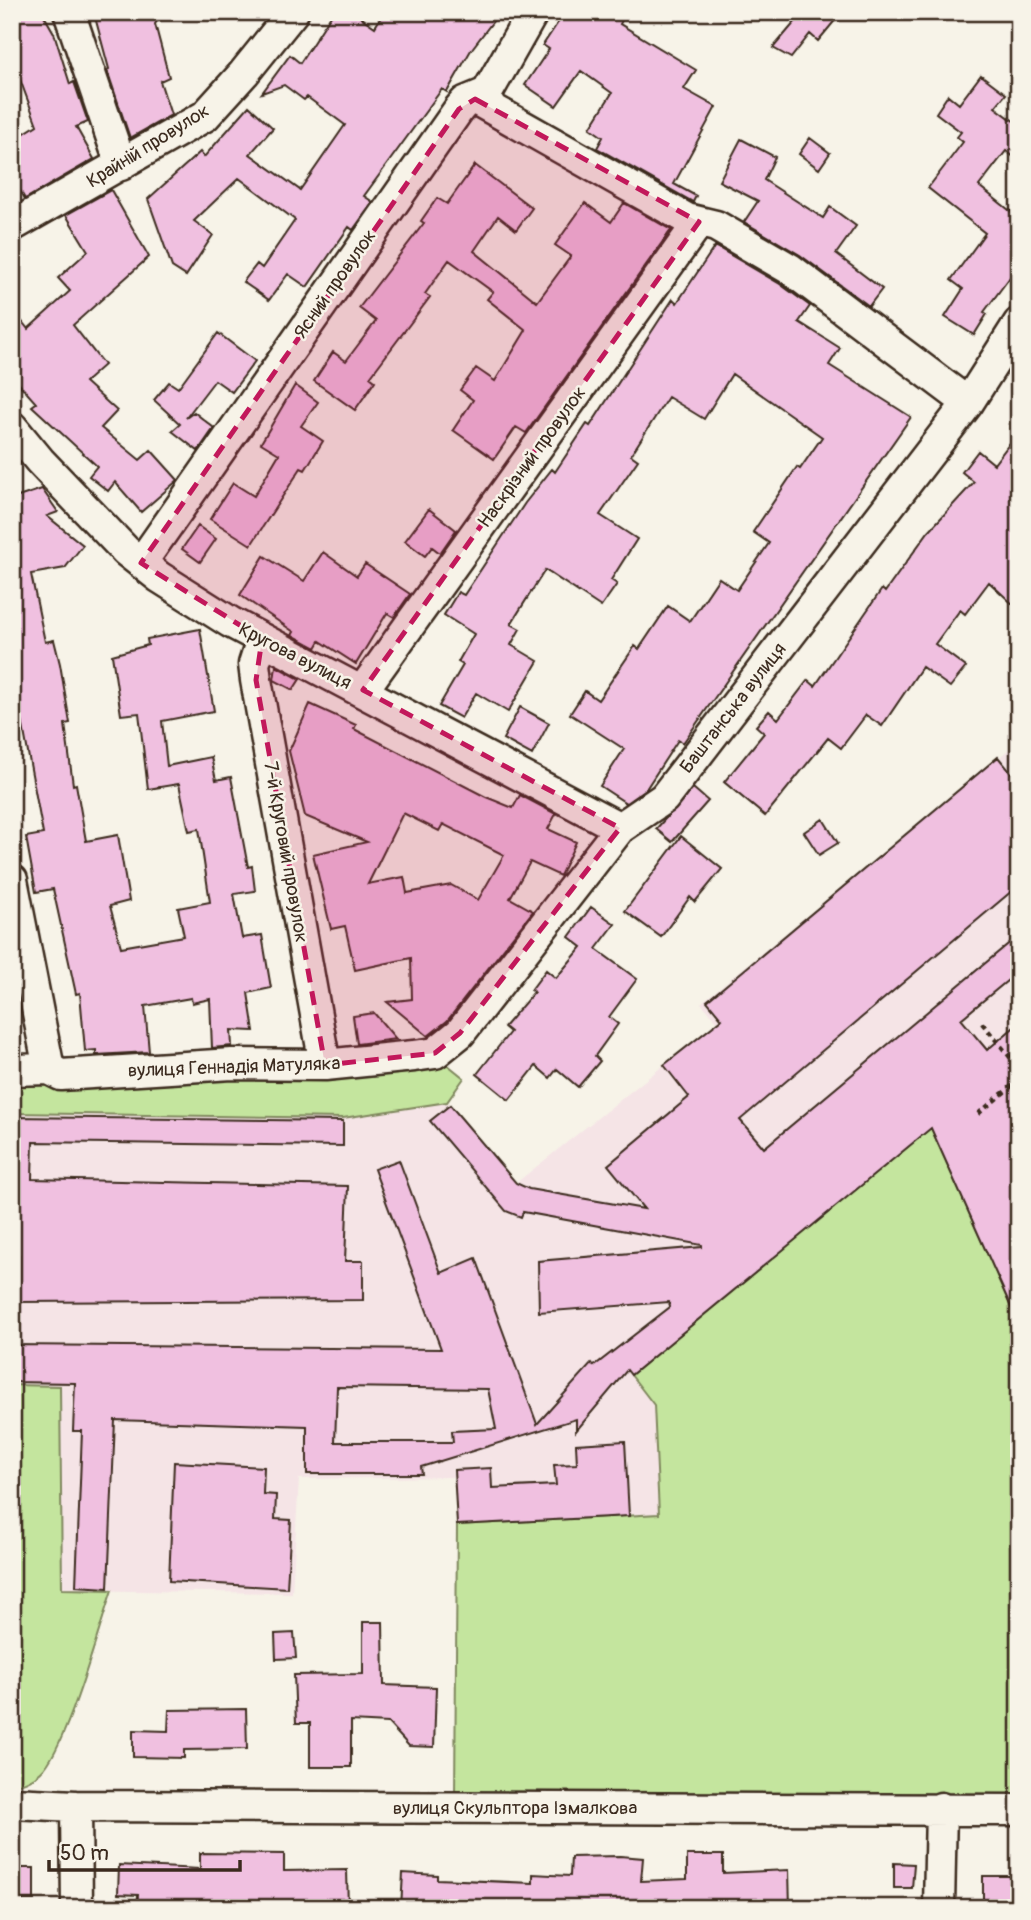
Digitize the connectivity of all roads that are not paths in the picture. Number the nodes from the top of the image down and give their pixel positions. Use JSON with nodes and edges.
{"nodes":[{"id":1,"x":69,"y":12,"type":"edge"},
{"id":2,"x":293,"y":12,"type":"edge"},
{"id":3,"x":533,"y":12,"type":"edge"},
{"id":4,"x":475,"y":99,"type":"junction"},
{"id":5,"x":121,"y":165,"type":"junction"},
{"id":6,"x":699,"y":222,"type":"junction"},
{"id":7,"x":12,"y":226,"type":"edge"},
{"id":8,"x":1019,"y":323,"type":"edge"},
{"id":9,"x":968,"y":403,"type":"junction"},
{"id":10,"x":12,"y":427,"type":"edge"},
{"id":11,"x":141,"y":563,"type":"junction"},
{"id":12,"x":262,"y":639,"type":"junction"},
{"id":13,"x":363,"y":690,"type":"junction"},
{"id":14,"x":620,"y":828,"type":"junction"},
{"id":15,"x":12,"y":880,"type":"edge"},
{"id":16,"x":414,"y":1056,"type":"joint"},
{"id":17,"x":325,"y":1065,"type":"junction"},
{"id":18,"x":49,"y":1069,"type":"junction"},
{"id":19,"x":12,"y":1070,"type":"edge"},
{"id":20,"x":12,"y":1803,"type":"edge"},
{"id":21,"x":76,"y":1806,"type":"junction"},
{"id":22,"x":941,"y":1808,"type":"junction"},
{"id":23,"x":1019,"y":1810,"type":"edge"},
{"id":24,"x":77,"y":1908,"type":"edge"},
{"id":25,"x":939,"y":1908,"type":"edge"}],
"edges":[{"from":1,"to":5,"type":"street"},
{"from":2,"to":5,"type":"street","name":"Крайній провулок"},
{"from":3,"to":4,"type":"street","name":"Ясний провулок"},
{"from":4,"to":6,"type":"street"},
{"from":4,"to":11,"type":"street","name":"Ясний провулок"},
{"from":5,"to":7,"type":"street","name":"Крайній провулок"},
{"from":6,"to":9,"type":"street"},
{"from":6,"to":13,"type":"street","name":"Наскрізний провулок"},
{"from":8,"to":9,"type":"street","name":"Баштанська вулиця"},
{"from":9,"to":14,"type":"street","name":"Баштанська вулиця"},
{"from":10,"to":11,"type":"street","name":"Кругова вулиця"},
{"from":11,"to":12,"type":"street","name":"Кругова вулиця"},
{"from":12,"to":13,"type":"street","name":"Кругова вулиця"},
{"from":12,"to":17,"type":"street","name":"7-й Круговий провулок"},
{"from":13,"to":14,"type":"street","name":"Кругова вулиця"},
{"from":14,"to":16,"type":"street","name":"Баштанська вулиця"},
{"from":15,"to":18,"type":"street"},
{"from":16,"to":17,"type":"street","name":"вулиця Геннадія Матуляка"},
{"from":17,"to":18,"type":"street","name":"вулиця Геннадія Матуляка"},
{"from":18,"to":19,"type":"street","name":"вулиця Геннадія Матуляка"},
{"from":20,"to":21,"type":"street","name":"вулиця Скульптора Ізмалкова"},
{"from":21,"to":22,"type":"street","name":"вулиця Скульптора Ізмалкова"},
{"from":21,"to":24,"type":"street"},
{"from":22,"to":23,"type":"street","name":"вулиця Скульптора Ізмалкова"},
{"from":22,"to":25,"type":"street"}]}
